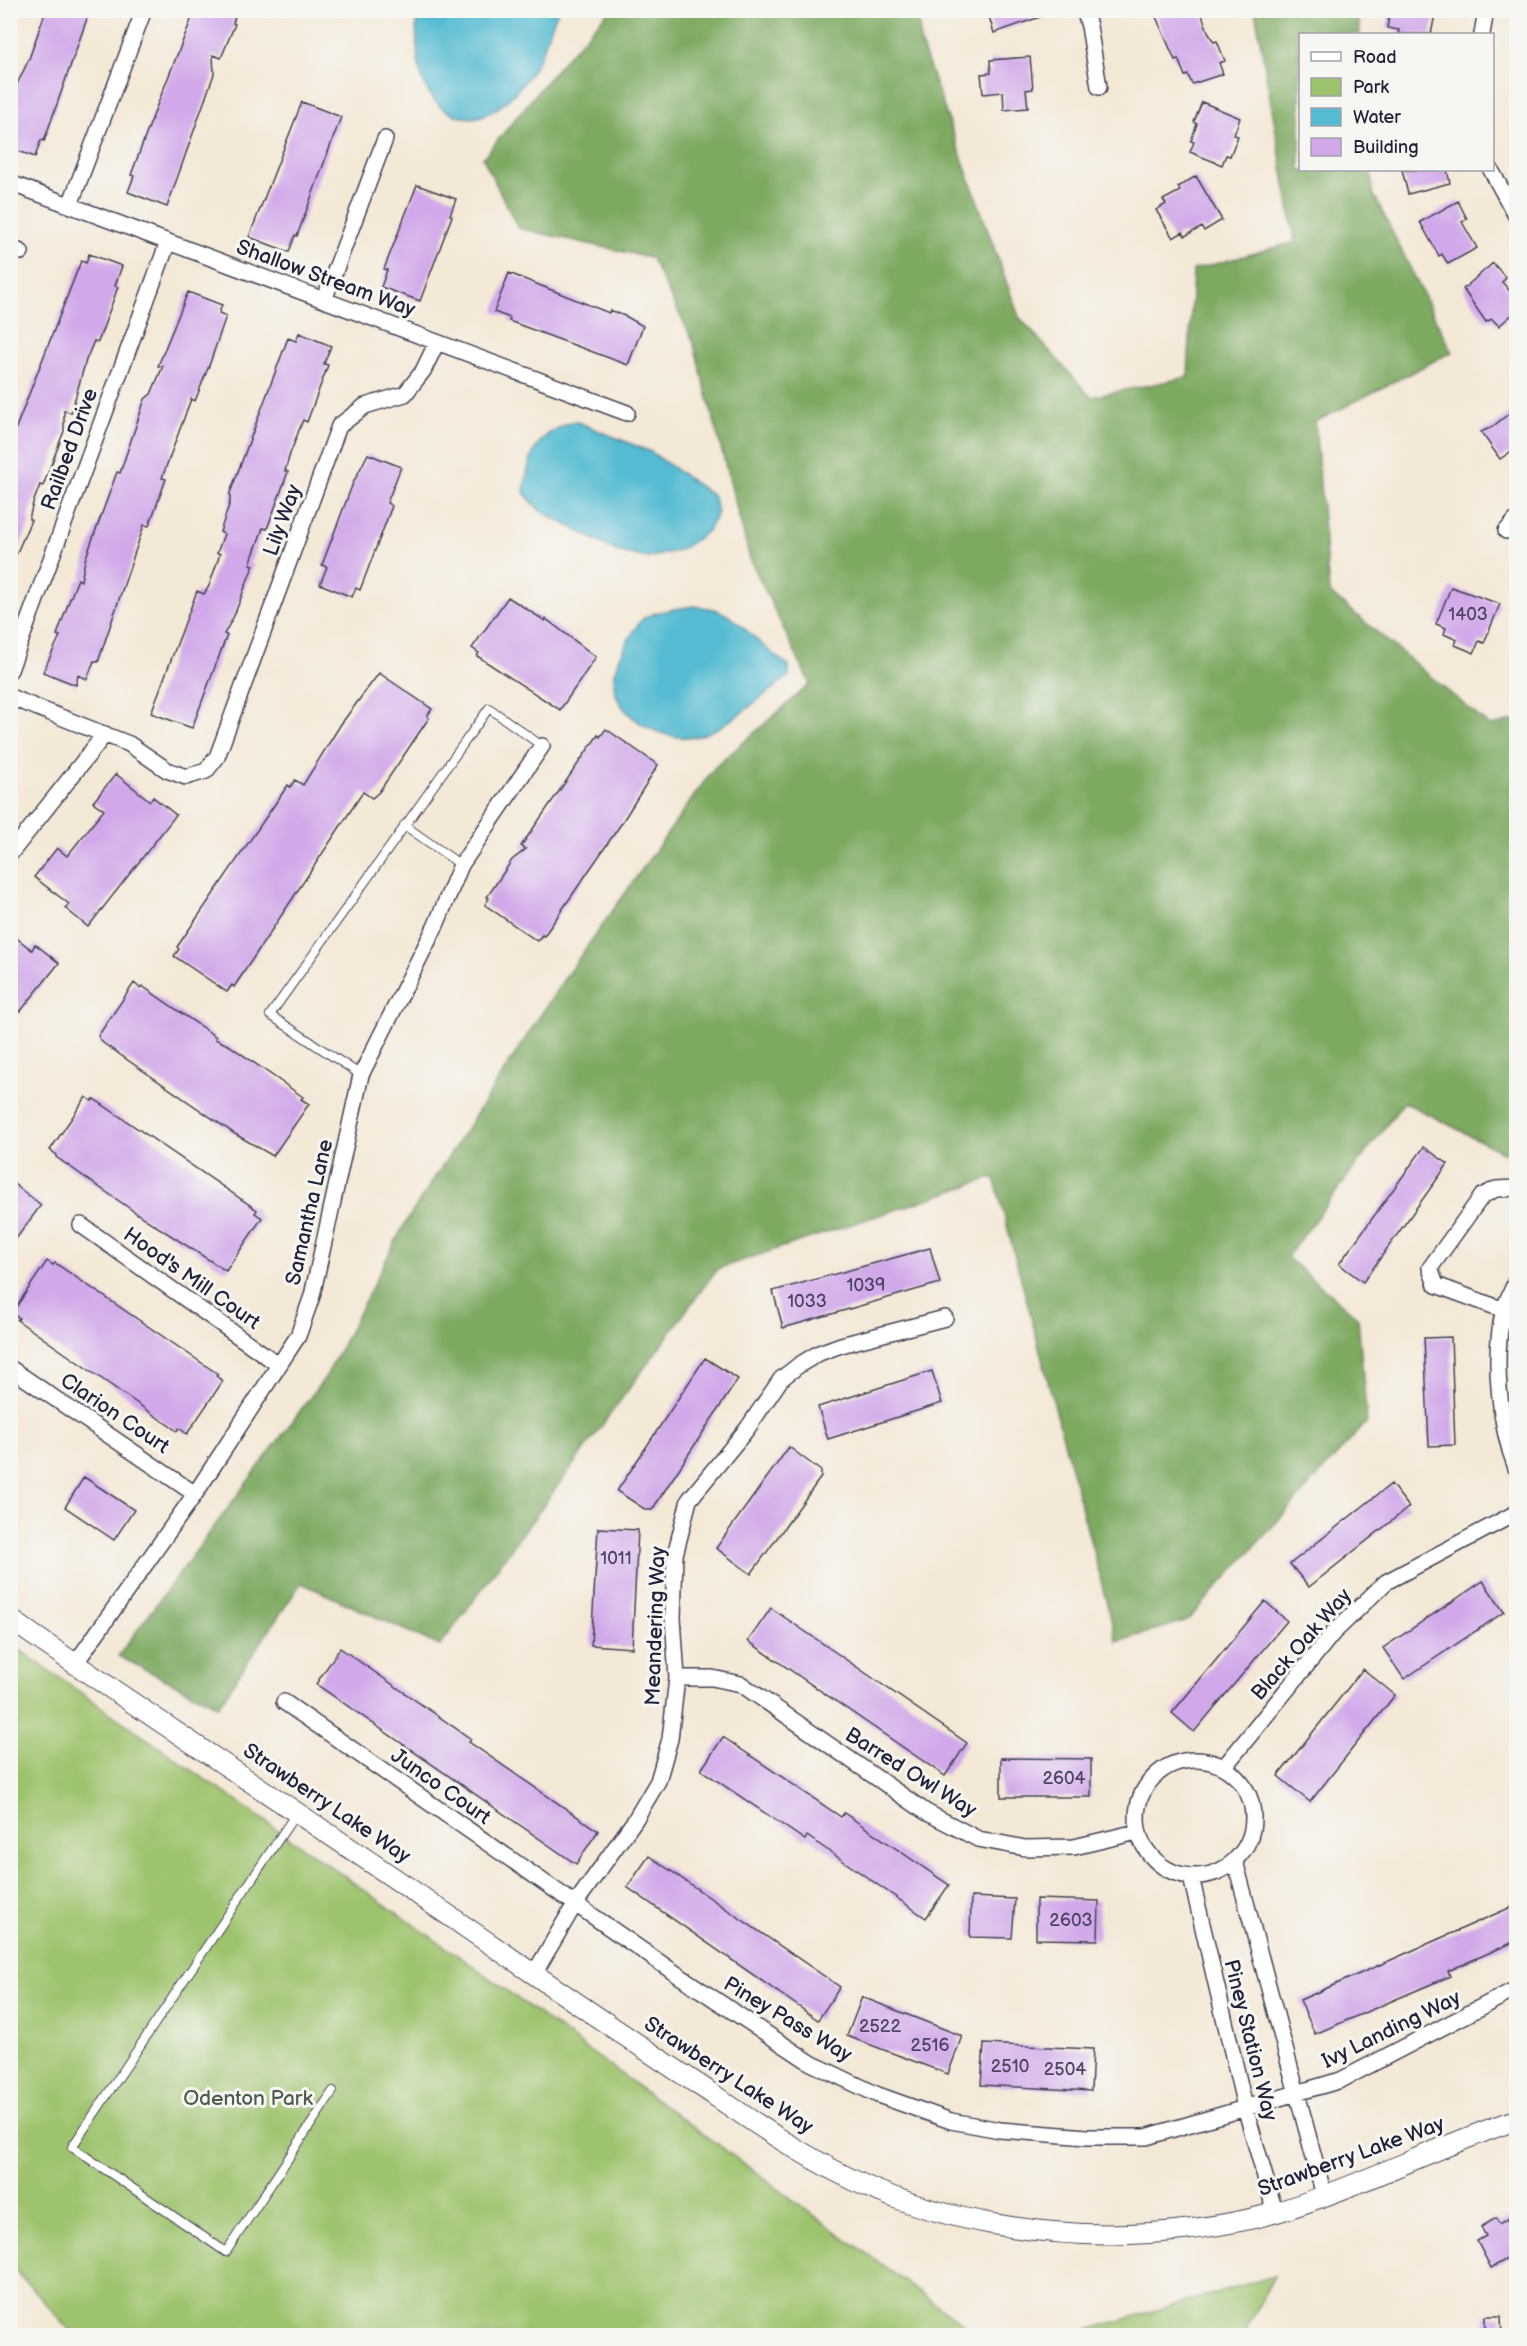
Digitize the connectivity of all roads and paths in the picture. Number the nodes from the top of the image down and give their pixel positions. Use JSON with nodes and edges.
{"nodes":[{"id":1,"x":144,"y":10,"type":"edge"},
{"id":2,"x":1084,"y":10,"type":"edge"},
{"id":3,"x":1486,"y":10,"type":"edge"},
{"id":4,"x":1482,"y":33,"type":"edge"},
{"id":5,"x":1099,"y":87,"type":"dead end"},
{"id":6,"x":385,"y":139,"type":"dead end"},
{"id":7,"x":1492,"y":171,"type":"edge"},
{"id":8,"x":10,"y":183,"type":"edge"},
{"id":9,"x":70,"y":205,"type":"junction"},
{"id":10,"x":1516,"y":216,"type":"edge"},
{"id":11,"x":168,"y":242,"type":"junction"},
{"id":12,"x":324,"y":300,"type":"junction"},
{"id":13,"x":437,"y":342,"type":"junction"},
{"id":14,"x":627,"y":413,"type":"dead end"},
{"id":15,"x":10,"y":670,"type":"edge"},
{"id":16,"x":10,"y":697,"type":"edge"},
{"id":17,"x":105,"y":734,"type":"junction"},
{"id":18,"x":542,"y":746,"type":"joint"},
{"id":19,"x":404,"y":825,"type":"junction"},
{"id":20,"x":10,"y":854,"type":"edge"},
{"id":21,"x":461,"y":865,"type":"junction"},
{"id":22,"x":361,"y":1075,"type":"junction"},
{"id":23,"x":1516,"y":1188,"type":"edge"},
{"id":24,"x":81,"y":1224,"type":"dead end"},
{"id":25,"x":1516,"y":1280,"type":"edge"},
{"id":26,"x":1504,"y":1310,"type":"junction"},
{"id":27,"x":945,"y":1318,"type":"dead end"},
{"id":28,"x":279,"y":1365,"type":"junction"},
{"id":29,"x":10,"y":1368,"type":"edge"},
{"id":30,"x":1516,"y":1468,"type":"edge"},
{"id":31,"x":195,"y":1494,"type":"junction"},
{"id":32,"x":1516,"y":1513,"type":"edge"},
{"id":33,"x":10,"y":1619,"type":"edge"},
{"id":34,"x":75,"y":1664,"type":"junction"},
{"id":35,"x":677,"y":1678,"type":"junction"},
{"id":36,"x":284,"y":1702,"type":"dead end"},
{"id":37,"x":1224,"y":1767,"type":"junction"},
{"id":38,"x":298,"y":1811,"type":"junction"},
{"id":39,"x":1137,"y":1832,"type":"junction"},
{"id":40,"x":1235,"y":1861,"type":"junction"},
{"id":41,"x":1191,"y":1877,"type":"junction"},
{"id":42,"x":575,"y":1904,"type":"junction"},
{"id":43,"x":534,"y":1974,"type":"junction"},
{"id":44,"x":1516,"y":1989,"type":"edge"},
{"id":45,"x":333,"y":2091,"type":"dead end"},
{"id":46,"x":1296,"y":2092,"type":"junction"},
{"id":47,"x":1245,"y":2107,"type":"junction"},
{"id":48,"x":1516,"y":2121,"type":"edge"},
{"id":49,"x":1324,"y":2195,"type":"junction"},
{"id":50,"x":1275,"y":2212,"type":"junction"}],
"edges":[{"from":1,"to":9,"type":"street"},
{"from":2,"to":5,"type":"street"},
{"from":3,"to":4,"type":"street"},
{"from":6,"to":12,"type":"street"},
{"from":7,"to":10,"type":"street"},
{"from":8,"to":9,"type":"street","name":"Shallow Stream Way"},
{"from":9,"to":11,"type":"street","name":"Shallow Stream Way"},
{"from":11,"to":12,"type":"street","name":"Shallow Stream Way"},
{"from":11,"to":15,"type":"street","name":"Railbed Drive"},
{"from":12,"to":13,"type":"street","name":"Shallow Stream Way"},
{"from":13,"to":14,"type":"street","name":"Shallow Stream Way"},
{"from":13,"to":17,"type":"street","name":"Lily Way"},
{"from":16,"to":17,"type":"street"},
{"from":17,"to":20,"type":"street"},
{"from":18,"to":19,"type":"lane"},
{"from":18,"to":21,"type":"street","name":"Samantha Lane"},
{"from":19,"to":21,"type":"lane"},
{"from":19,"to":22,"type":"lane"},
{"from":21,"to":22,"type":"street","name":"Samantha Lane"},
{"from":22,"to":28,"type":"street","name":"Samantha Lane"},
{"from":23,"to":26,"type":"street"},
{"from":24,"to":28,"type":"street","name":"Hood's Mill Court"},
{"from":25,"to":26,"type":"street"},
{"from":26,"to":30,"type":"street"},
{"from":27,"to":35,"type":"street","name":"Meandering Way"},
{"from":28,"to":31,"type":"street","name":"Samantha Lane"},
{"from":29,"to":31,"type":"street","name":"Clarion Court"},
{"from":31,"to":34,"type":"street","name":"Samantha Lane"},
{"from":32,"to":37,"type":"street","name":"Black Oak Way"},
{"from":33,"to":34,"type":"street","name":"Strawberry Lake Way"},
{"from":34,"to":38,"type":"street","name":"Strawberry Lake Way"},
{"from":35,"to":39,"type":"street","name":"Barred Owl Way"},
{"from":35,"to":42,"type":"street","name":"Meandering Way"},
{"from":36,"to":42,"type":"street","name":"Junco Court"},
{"from":37,"to":39,"type":"street"},
{"from":37,"to":40,"type":"street"},
{"from":38,"to":43,"type":"street","name":"Strawberry Lake Way"},
{"from":38,"to":45,"type":"lane"},
{"from":39,"to":41,"type":"street"},
{"from":40,"to":41,"type":"street"},
{"from":40,"to":46,"type":"street","name":"Piney Station Way"},
{"from":41,"to":47,"type":"street","name":"Piney Station Way"},
{"from":42,"to":43,"type":"street","name":"Meandering Way"},
{"from":42,"to":47,"type":"street","name":"Piney Pass Way"},
{"from":43,"to":50,"type":"street","name":"Strawberry Lake Way"},
{"from":44,"to":46,"type":"street","name":"Ivy Landing Way"},
{"from":46,"to":47,"type":"street","name":"Ivy Landing Way"},
{"from":46,"to":49,"type":"street","name":"Piney Station Way"},
{"from":47,"to":50,"type":"street","name":"Piney Station Way"},
{"from":48,"to":49,"type":"street","name":"Strawberry Lake Way"},
{"from":49,"to":50,"type":"street","name":"Strawberry Lake Way"}]}
